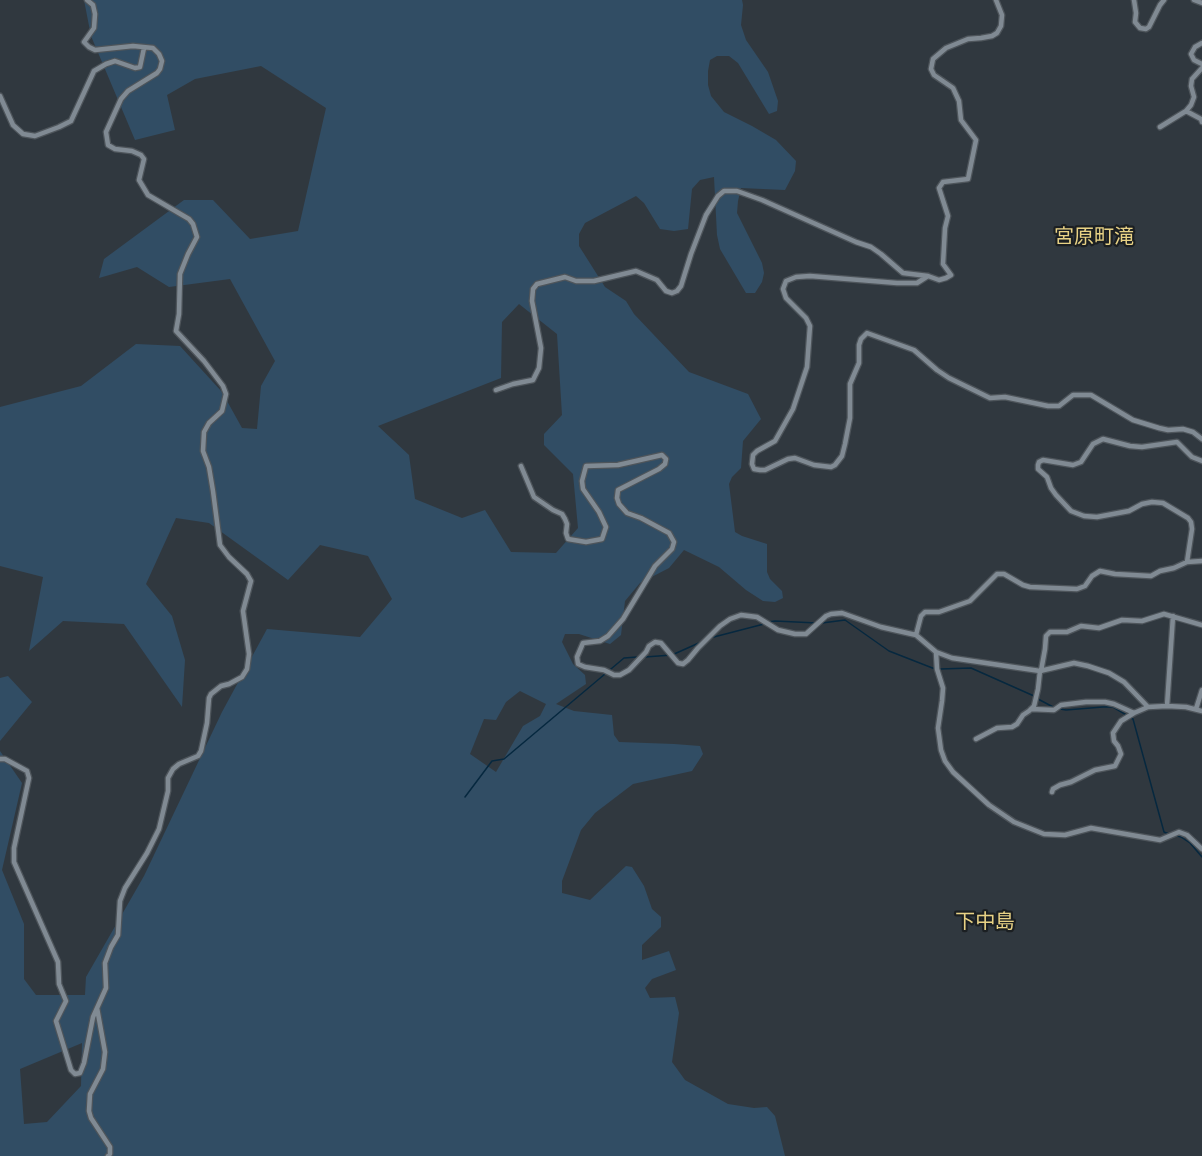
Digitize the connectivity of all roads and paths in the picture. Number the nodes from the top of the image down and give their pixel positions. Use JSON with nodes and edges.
{"nodes":[{"id":1,"x":87,"y":0,"type":"edge"},
{"id":2,"x":996,"y":0,"type":"edge"},
{"id":3,"x":1134,"y":0,"type":"edge"},
{"id":4,"x":1164,"y":0,"type":"edge"},
{"id":5,"x":1194,"y":0,"type":"edge"},
{"id":6,"x":1202,"y":3,"type":"edge"},
{"id":7,"x":1202,"y":43,"type":"edge"},
{"id":8,"x":144,"y":48,"type":"junction"},
{"id":9,"x":1202,"y":66,"type":"edge"},
{"id":10,"x":0,"y":96,"type":"edge"},
{"id":11,"x":1186,"y":111,"type":"junction"},
{"id":12,"x":1202,"y":122,"type":"edge"},
{"id":13,"x":1160,"y":127,"type":"dead end"},
{"id":14,"x":928,"y":276,"type":"junction"},
{"id":15,"x":496,"y":390,"type":"dead end"},
{"id":16,"x":1202,"y":439,"type":"edge"},
{"id":17,"x":1202,"y":461,"type":"edge"},
{"id":18,"x":521,"y":466,"type":"dead end"},
{"id":19,"x":1202,"y":561,"type":"edge"},
{"id":20,"x":1187,"y":562,"type":"junction"},
{"id":21,"x":1173,"y":616,"type":"junction"},
{"id":22,"x":1202,"y":625,"type":"edge"},
{"id":23,"x":916,"y":634,"type":"junction"},
{"id":24,"x":936,"y":652,"type":"junction"},
{"id":25,"x":1040,"y":671,"type":"junction"},
{"id":26,"x":1202,"y":690,"type":"edge"},
{"id":27,"x":1167,"y":706,"type":"junction"},
{"id":28,"x":1148,"y":707,"type":"junction"},
{"id":29,"x":1031,"y":709,"type":"junction"},
{"id":30,"x":1196,"y":709,"type":"junction"},
{"id":31,"x":1202,"y":711,"type":"edge"},
{"id":32,"x":1134,"y":713,"type":"junction"},
{"id":33,"x":975,"y":739,"type":"dead end"},
{"id":34,"x":0,"y":759,"type":"edge"},
{"id":35,"x":1052,"y":792,"type":"dead end"},
{"id":36,"x":1202,"y":849,"type":"edge"},
{"id":37,"x":97,"y":1008,"type":"junction"},
{"id":38,"x":108,"y":1156,"type":"edge"}],
"edges":[{"from":1,"to":8,"type":"street"},
{"from":2,"to":14,"type":"street"},
{"from":3,"to":4,"type":"street"},
{"from":5,"to":6,"type":"street"},
{"from":7,"to":9,"type":"street"},
{"from":8,"to":10,"type":"street"},
{"from":8,"to":37,"type":"street"},
{"from":9,"to":11,"type":"street"},
{"from":11,"to":12,"type":"street"},
{"from":11,"to":13,"type":"street"},
{"from":14,"to":15,"type":"street"},
{"from":14,"to":16,"type":"street"},
{"from":17,"to":20,"type":"street"},
{"from":18,"to":23,"type":"street"},
{"from":19,"to":20,"type":"street"},
{"from":20,"to":23,"type":"street"},
{"from":21,"to":22,"type":"street"},
{"from":21,"to":25,"type":"street"},
{"from":21,"to":27,"type":"street"},
{"from":23,"to":24,"type":"street"},
{"from":24,"to":25,"type":"street"},
{"from":24,"to":36,"type":"street"},
{"from":25,"to":28,"type":"street"},
{"from":25,"to":29,"type":"street"},
{"from":26,"to":30,"type":"street"},
{"from":27,"to":28,"type":"street"},
{"from":27,"to":30,"type":"street"},
{"from":28,"to":32,"type":"street"},
{"from":29,"to":32,"type":"street"},
{"from":29,"to":33,"type":"street"},
{"from":30,"to":31,"type":"street"},
{"from":32,"to":35,"type":"street"},
{"from":34,"to":37,"type":"street"},
{"from":37,"to":38,"type":"street"}]}
